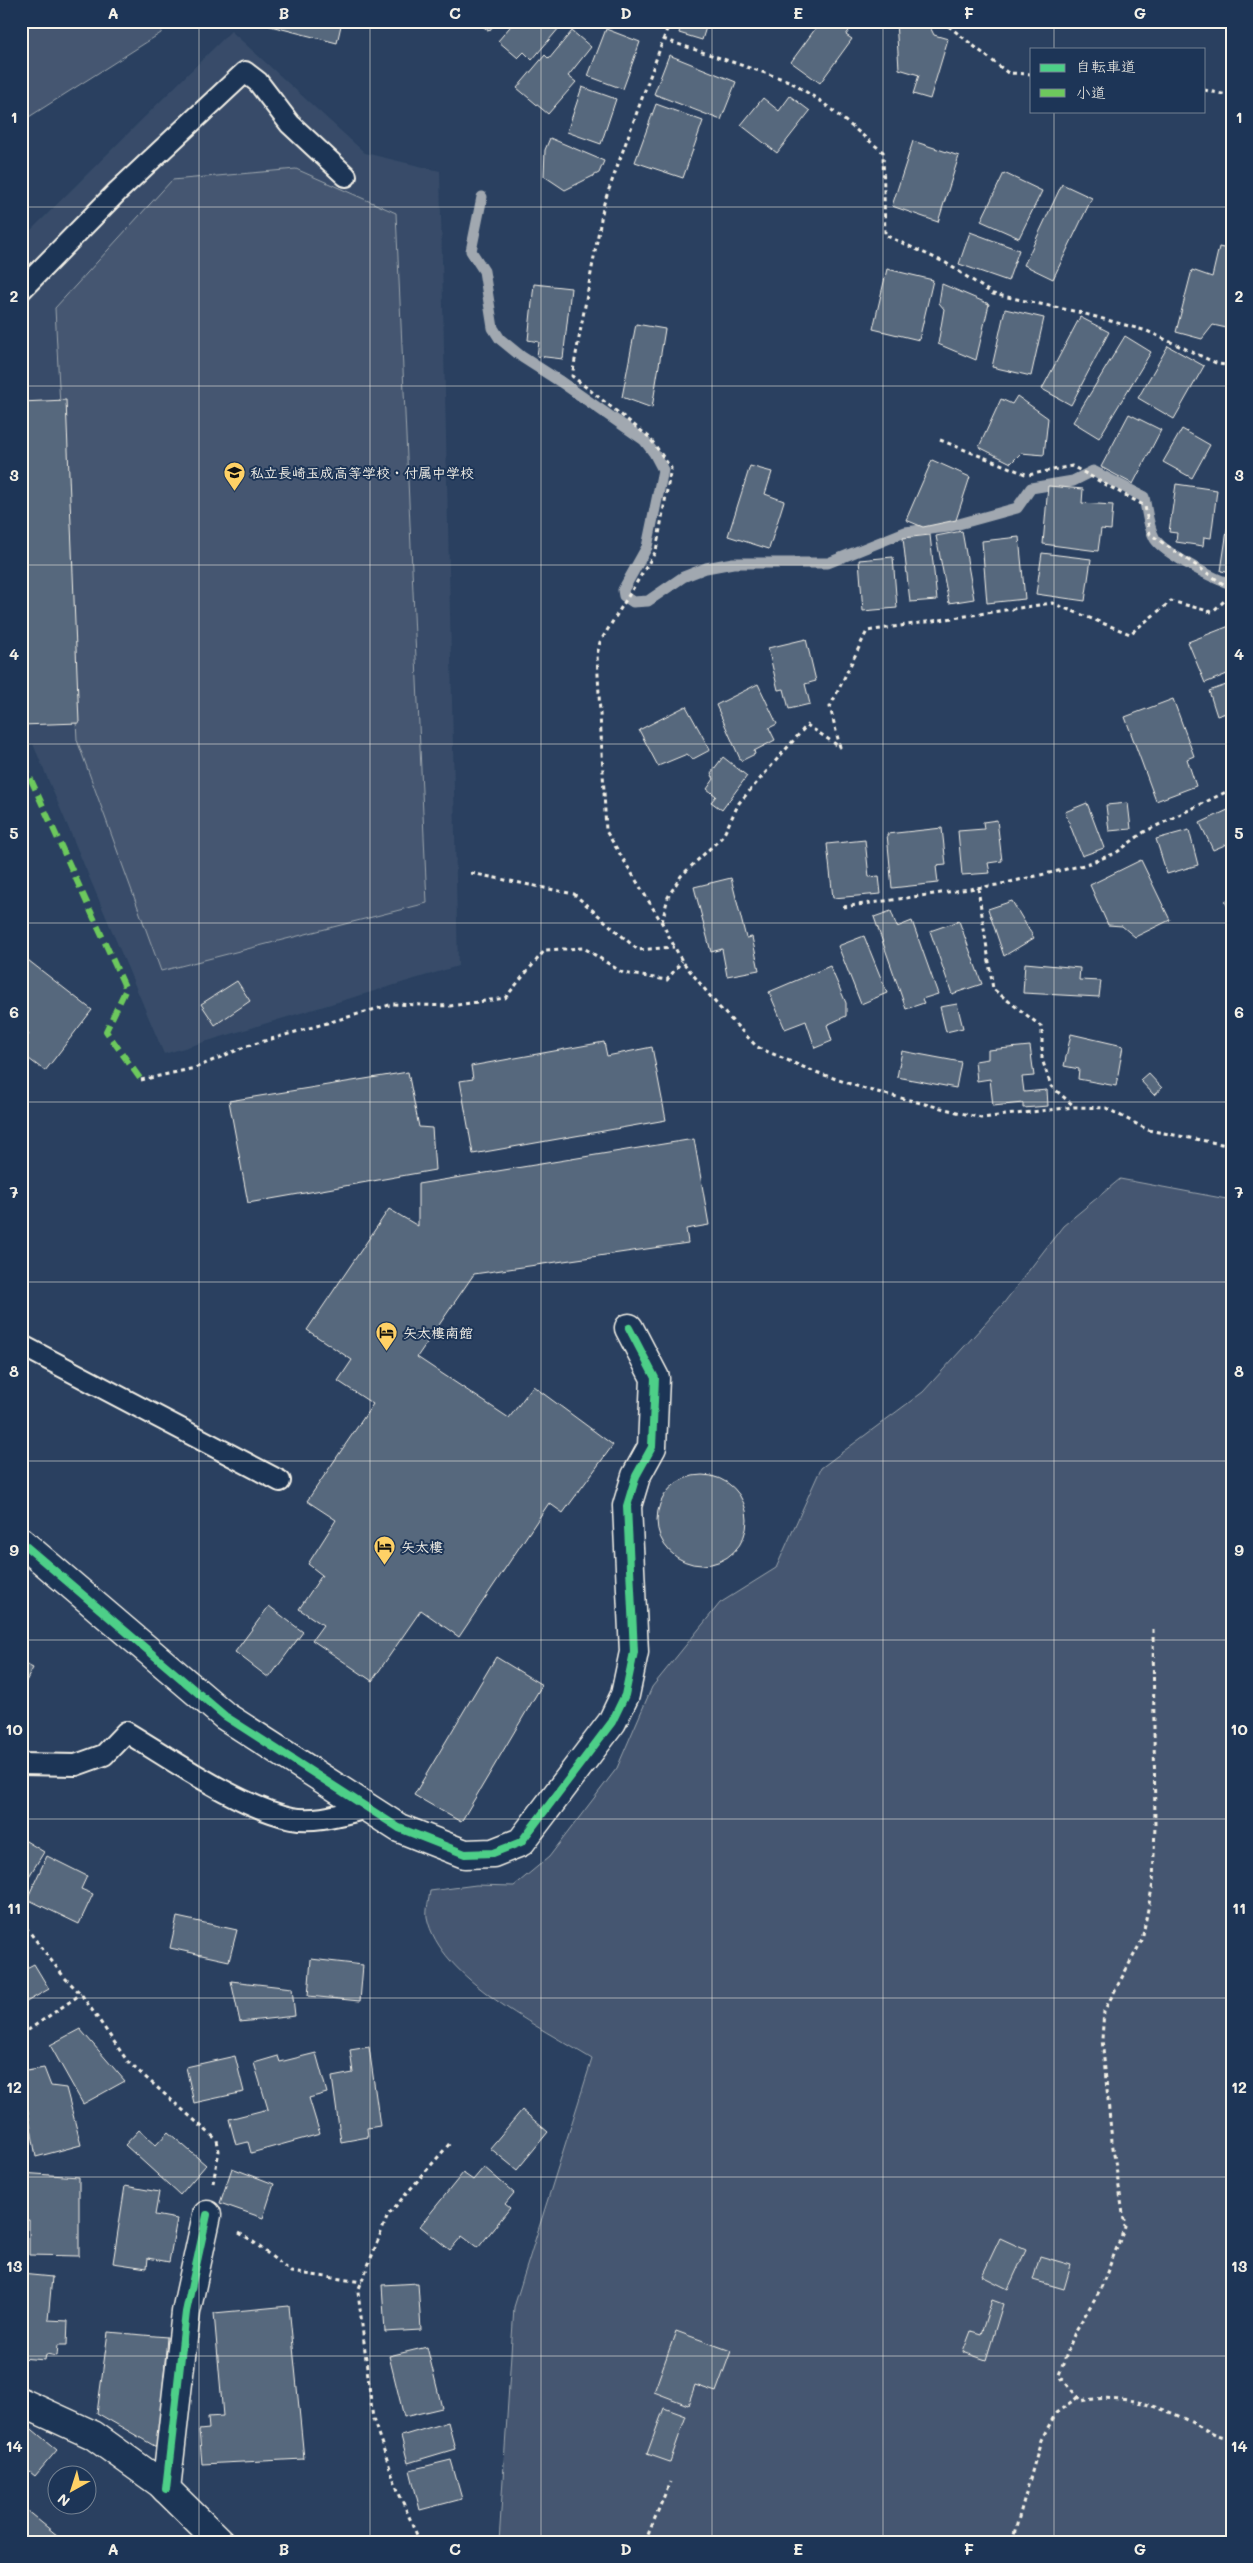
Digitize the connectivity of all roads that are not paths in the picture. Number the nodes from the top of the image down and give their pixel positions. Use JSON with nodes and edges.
{"nodes":[{"id":1,"x":346,"y":176,"type":"dead end"},
{"id":2,"x":21,"y":290,"type":"edge"},
{"id":3,"x":629,"y":1328,"type":"dead end"},
{"id":4,"x":21,"y":1345,"type":"edge"},
{"id":5,"x":280,"y":1481,"type":"dead end"},
{"id":6,"x":21,"y":1542,"type":"edge"},
{"id":7,"x":21,"y":1764,"type":"edge"},
{"id":8,"x":368,"y":1808,"type":"junction"},
{"id":9,"x":207,"y":2215,"type":"road end"},
{"id":10,"x":21,"y":2402,"type":"edge"},
{"id":11,"x":166,"y":2488,"type":"junction"},
{"id":12,"x":220,"y":2542,"type":"edge"}],
"edges":[{"from":1,"to":2,"type":"lane"},
{"from":3,"to":8,"type":"street"},
{"from":4,"to":5,"type":"lane"},
{"from":6,"to":8,"type":"street"},
{"from":7,"to":8,"type":"lane"},
{"from":9,"to":11,"type":"street"},
{"from":10,"to":11,"type":"street"},
{"from":11,"to":12,"type":"street"}]}
